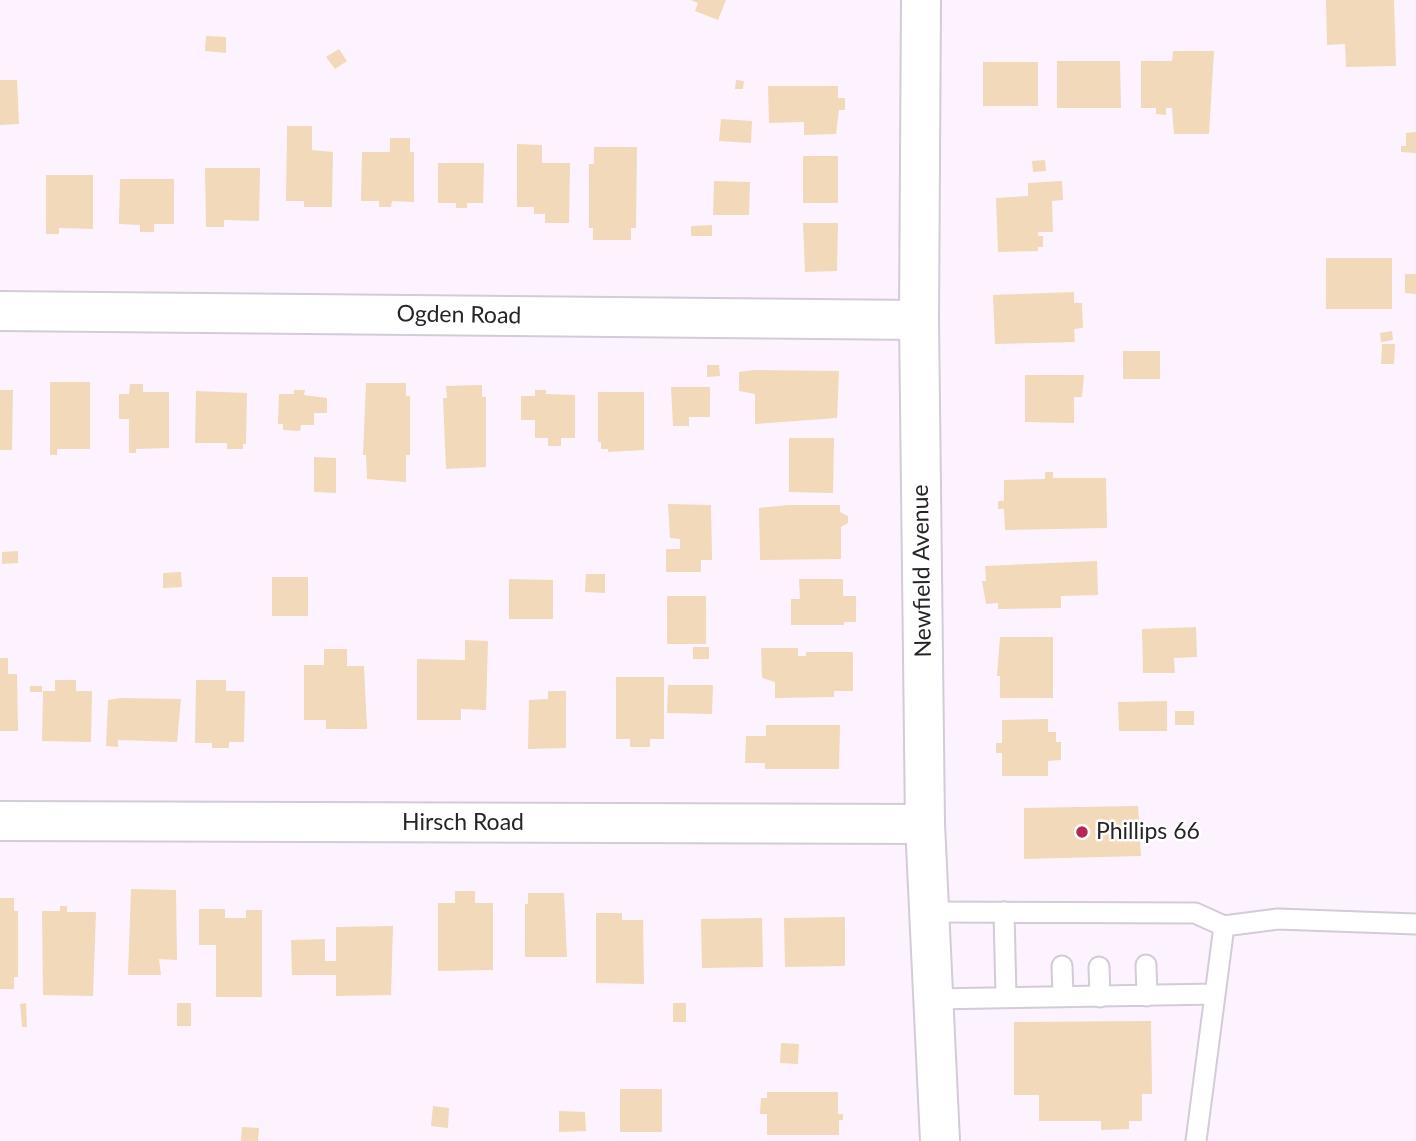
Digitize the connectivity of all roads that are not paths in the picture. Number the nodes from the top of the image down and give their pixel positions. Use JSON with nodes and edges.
{"nodes":[{"id":1,"x":921,"y":0,"type":"edge"},
{"id":2,"x":0,"y":311,"type":"edge"},
{"id":3,"x":919,"y":320,"type":"junction"},
{"id":4,"x":0,"y":821,"type":"edge"},
{"id":5,"x":925,"y":824,"type":"junction"},
{"id":6,"x":929,"y":912,"type":"junction"},
{"id":7,"x":1004,"y":912,"type":"junction"},
{"id":8,"x":1416,"y":924,"type":"edge"},
{"id":9,"x":1224,"y":926,"type":"junction"},
{"id":10,"x":1146,"y":965,"type":"dead end"},
{"id":11,"x":1062,"y":966,"type":"dead end"},
{"id":12,"x":1099,"y":967,"type":"dead end"},
{"id":13,"x":1215,"y":994,"type":"junction"},
{"id":14,"x":1147,"y":996,"type":"junction"},
{"id":15,"x":1063,"y":997,"type":"junction"},
{"id":16,"x":1100,"y":997,"type":"junction"},
{"id":17,"x":1006,"y":998,"type":"junction"},
{"id":18,"x":933,"y":999,"type":"junction"},
{"id":19,"x":940,"y":1141,"type":"edge"},
{"id":20,"x":1196,"y":1141,"type":"edge"}],
"edges":[{"from":1,"to":3,"type":"street","name":"Newfield Avenue"},
{"from":2,"to":3,"type":"street","name":"Ogden Road"},
{"from":3,"to":5,"type":"street","name":"Newfield Avenue"},
{"from":4,"to":5,"type":"street","name":"Hirsch Road"},
{"from":5,"to":6,"type":"street","name":"Newfield Avenue"},
{"from":6,"to":7,"type":"lane"},
{"from":6,"to":18,"type":"street","name":"Newfield Avenue"},
{"from":7,"to":9,"type":"lane"},
{"from":7,"to":17,"type":"lane"},
{"from":8,"to":9,"type":"lane"},
{"from":9,"to":13,"type":"lane"},
{"from":10,"to":14,"type":"lane"},
{"from":11,"to":15,"type":"lane"},
{"from":12,"to":16,"type":"lane"},
{"from":13,"to":14,"type":"lane"},
{"from":13,"to":20,"type":"lane"},
{"from":14,"to":16,"type":"lane"},
{"from":15,"to":16,"type":"lane"},
{"from":15,"to":17,"type":"lane"},
{"from":17,"to":18,"type":"lane"},
{"from":18,"to":19,"type":"street","name":"Newfield Avenue"}]}
